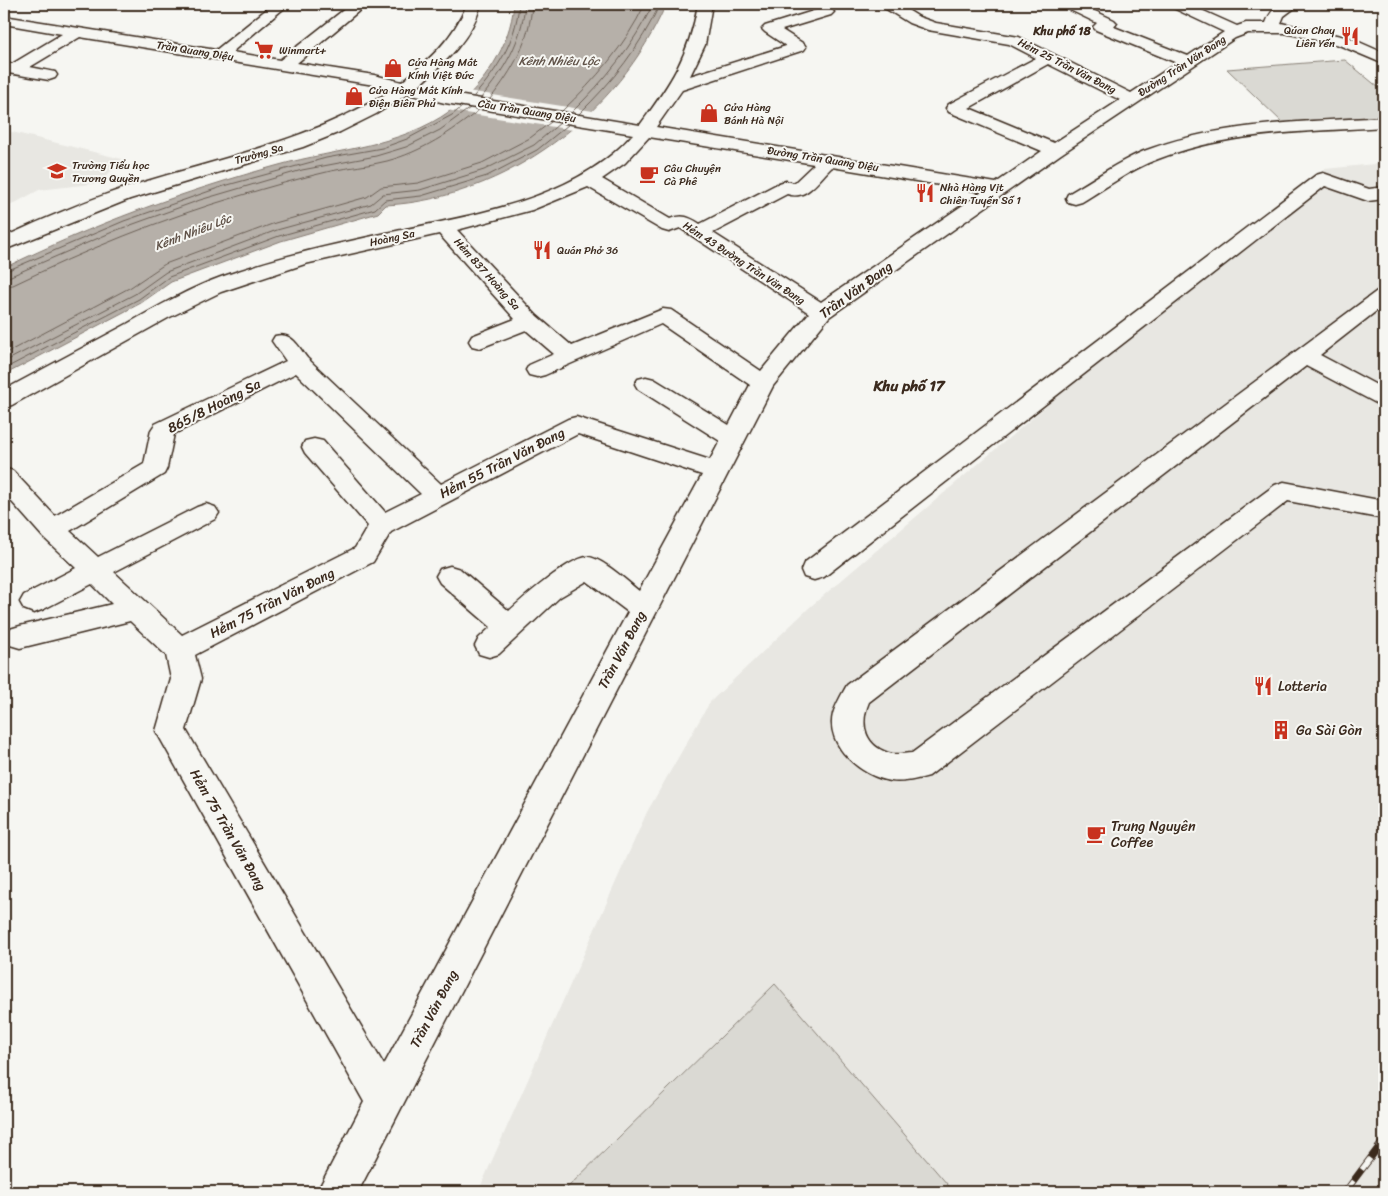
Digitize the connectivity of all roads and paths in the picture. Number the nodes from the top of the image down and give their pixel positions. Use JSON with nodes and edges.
{"nodes":[{"id":1,"x":360,"y":4,"type":"edge"},
{"id":2,"x":474,"y":4,"type":"edge"},
{"id":3,"x":705,"y":4,"type":"edge"},
{"id":4,"x":888,"y":4,"type":"edge"},
{"id":5,"x":1176,"y":4,"type":"edge"},
{"id":6,"x":1293,"y":4,"type":"edge"},
{"id":7,"x":254,"y":5,"type":"edge"},
{"id":8,"x":279,"y":6,"type":"edge"},
{"id":9,"x":1073,"y":6,"type":"dead end"},
{"id":10,"x":826,"y":12,"type":"dead end"},
{"id":11,"x":1271,"y":16,"type":"junction"},
{"id":12,"x":4,"y":20,"type":"edge"},
{"id":13,"x":77,"y":32,"type":"junction"},
{"id":14,"x":1236,"y":32,"type":"junction"},
{"id":15,"x":219,"y":55,"type":"junction"},
{"id":16,"x":1049,"y":58,"type":"junction"},
{"id":17,"x":1384,"y":59,"type":"edge"},
{"id":18,"x":1189,"y":62,"type":"junction"},
{"id":19,"x":284,"y":65,"type":"junction"},
{"id":20,"x":9,"y":68,"type":"edge"},
{"id":21,"x":49,"y":75,"type":"dead end"},
{"id":22,"x":677,"y":86,"type":"junction"},
{"id":23,"x":407,"y":88,"type":"junction"},
{"id":24,"x":445,"y":98,"type":"joint"},
{"id":25,"x":1131,"y":99,"type":"junction"},
{"id":26,"x":1384,"y":122,"type":"edge"},
{"id":27,"x":646,"y":130,"type":"junction"},
{"id":28,"x":1055,"y":150,"type":"junction"},
{"id":29,"x":828,"y":160,"type":"junction"},
{"id":30,"x":589,"y":179,"type":"junction"},
{"id":31,"x":1001,"y":189,"type":"junction"},
{"id":32,"x":1384,"y":193,"type":"edge"},
{"id":33,"x":1075,"y":198,"type":"dead end"},
{"id":34,"x":444,"y":227,"type":"junction"},
{"id":35,"x":699,"y":232,"type":"junction"},
{"id":36,"x":4,"y":244,"type":"edge"},
{"id":37,"x":1384,"y":296,"type":"edge"},
{"id":38,"x":821,"y":312,"type":"junction"},
{"id":39,"x":529,"y":321,"type":"junction"},
{"id":40,"x":283,"y":341,"type":"dead end"},
{"id":41,"x":480,"y":341,"type":"dead end"},
{"id":42,"x":569,"y":355,"type":"junction"},
{"id":43,"x":1305,"y":356,"type":"junction"},
{"id":44,"x":299,"y":364,"type":"junction"},
{"id":45,"x":537,"y":370,"type":"dead end"},
{"id":46,"x":763,"y":383,"type":"junction"},
{"id":47,"x":646,"y":384,"type":"dead end"},
{"id":48,"x":1384,"y":398,"type":"edge"},
{"id":49,"x":4,"y":400,"type":"edge"},
{"id":50,"x":734,"y":439,"type":"junction"},
{"id":51,"x":314,"y":447,"type":"dead end"},
{"id":52,"x":717,"y":471,"type":"junction"},
{"id":53,"x":4,"y":477,"type":"edge"},
{"id":54,"x":439,"y":496,"type":"junction"},
{"id":55,"x":1384,"y":510,"type":"edge"},
{"id":56,"x":206,"y":513,"type":"dead end"},
{"id":57,"x":382,"y":525,"type":"junction"},
{"id":58,"x":52,"y":530,"type":"junction"},
{"id":59,"x":94,"y":570,"type":"junction"},
{"id":60,"x":814,"y":570,"type":"dead end"},
{"id":61,"x":450,"y":576,"type":"dead end"},
{"id":62,"x":34,"y":602,"type":"dead end"},
{"id":63,"x":135,"y":608,"type":"junction"},
{"id":64,"x":644,"y":609,"type":"junction"},
{"id":65,"x":509,"y":627,"type":"junction"},
{"id":66,"x":20,"y":638,"type":"dead end"},
{"id":67,"x":489,"y":646,"type":"dead end"},
{"id":68,"x":179,"y":650,"type":"junction"},
{"id":69,"x":385,"y":1103,"type":"junction"},
{"id":70,"x":337,"y":1192,"type":"edge"}],
"edges":[{"from":1,"to":19,"type":"street"},
{"from":2,"to":23,"type":"street","name":"Trường Sa"},
{"from":3,"to":22,"type":"street","name":"Hoàng Sa"},
{"from":4,"to":16,"type":"street","name":"Hẻm 25 Trần Văn Đang"},
{"from":5,"to":14,"type":"street"},
{"from":6,"to":11,"type":"street"},
{"from":7,"to":8,"type":"street"},
{"from":8,"to":15,"type":"street"},
{"from":9,"to":18,"type":"street"},
{"from":10,"to":22,"type":"street"},
{"from":11,"to":14,"type":"street","name":"Đường Trần Văn Đang"},
{"from":11,"to":17,"type":"street","name":"Đường Trần Văn Đang"},
{"from":12,"to":13,"type":"street","name":"Trần Quang Diệu"},
{"from":13,"to":15,"type":"street","name":"Trần Quang Diệu"},
{"from":13,"to":20,"type":"street"},
{"from":14,"to":18,"type":"street","name":"Đường Trần Văn Đang"},
{"from":15,"to":19,"type":"street","name":"Trần Quang Diệu"},
{"from":16,"to":25,"type":"street","name":"Hẻm 25 Trần Văn Đang"},
{"from":16,"to":28,"type":"street"},
{"from":18,"to":25,"type":"street","name":"Đường Trần Văn Đang"},
{"from":19,"to":23,"type":"street","name":"Trần Quang Diệu"},
{"from":20,"to":21,"type":"street"},
{"from":22,"to":27,"type":"street","name":"Hoàng Sa"},
{"from":23,"to":24,"type":"street","name":"Trần Quang Diệu"},
{"from":23,"to":36,"type":"street","name":"Trường Sa"},
{"from":24,"to":27,"type":"street","name":"Cầu Trần Quang Diệu"},
{"from":25,"to":28,"type":"street","name":"Đường Trần Văn Đang"},
{"from":26,"to":33,"type":"street"},
{"from":27,"to":29,"type":"street","name":"Đường Trần Quang Diệu"},
{"from":27,"to":30,"type":"street","name":"Hoàng Sa"},
{"from":28,"to":31,"type":"street","name":"Đường Trần Văn Đang"},
{"from":29,"to":31,"type":"street","name":"Đường Trần Quang Diệu"},
{"from":29,"to":35,"type":"street"},
{"from":30,"to":34,"type":"street","name":"Hoàng Sa"},
{"from":30,"to":35,"type":"street","name":"Hẻm 43 Đường Trần Văn Ðang"},
{"from":31,"to":38,"type":"street","name":"Trần Văn Ðang"},
{"from":32,"to":60,"type":"street"},
{"from":34,"to":39,"type":"street","name":"Hẻm 837 Hoàng Sa"},
{"from":34,"to":49,"type":"street","name":"Hoàng Sa"},
{"from":35,"to":38,"type":"street","name":"Hẻm 43 Đường Trần Văn Ðang"},
{"from":37,"to":43,"type":"street"},
{"from":38,"to":46,"type":"street","name":"Trần Văn Ðang"},
{"from":39,"to":41,"type":"street"},
{"from":39,"to":42,"type":"street","name":"Hẻm 837 Hoàng Sa"},
{"from":40,"to":44,"type":"street"},
{"from":42,"to":45,"type":"street"},
{"from":42,"to":46,"type":"street"},
{"from":43,"to":48,"type":"street"},
{"from":43,"to":55,"type":"street"},
{"from":44,"to":54,"type":"street"},
{"from":44,"to":58,"type":"street","name":"865/8 Hoàng Sa"},
{"from":46,"to":50,"type":"street","name":"Trần Văn Ðang"},
{"from":47,"to":50,"type":"street"},
{"from":50,"to":52,"type":"street","name":"Trần Văn Ðang"},
{"from":51,"to":57,"type":"street"},
{"from":52,"to":54,"type":"street","name":"Hẻm 55 Trần Văn Đang"},
{"from":52,"to":64,"type":"street","name":"Trần Văn Ðang"},
{"from":53,"to":58,"type":"street"},
{"from":54,"to":57,"type":"street","name":"Hẻm 55 Trần Văn Đang"},
{"from":56,"to":59,"type":"street"},
{"from":57,"to":68,"type":"street","name":"Hẻm 75 Trần Văn Đang"},
{"from":58,"to":59,"type":"street"},
{"from":59,"to":62,"type":"street"},
{"from":59,"to":63,"type":"street"},
{"from":61,"to":65,"type":"street"},
{"from":63,"to":66,"type":"street"},
{"from":63,"to":68,"type":"street"},
{"from":64,"to":65,"type":"street"},
{"from":64,"to":69,"type":"street","name":"Trần Văn Ðang"},
{"from":65,"to":67,"type":"street"},
{"from":68,"to":69,"type":"street","name":"Hẻm 75 Trần Văn Ðang"},
{"from":69,"to":70,"type":"street","name":"Trần Văn Ðang"}]}
